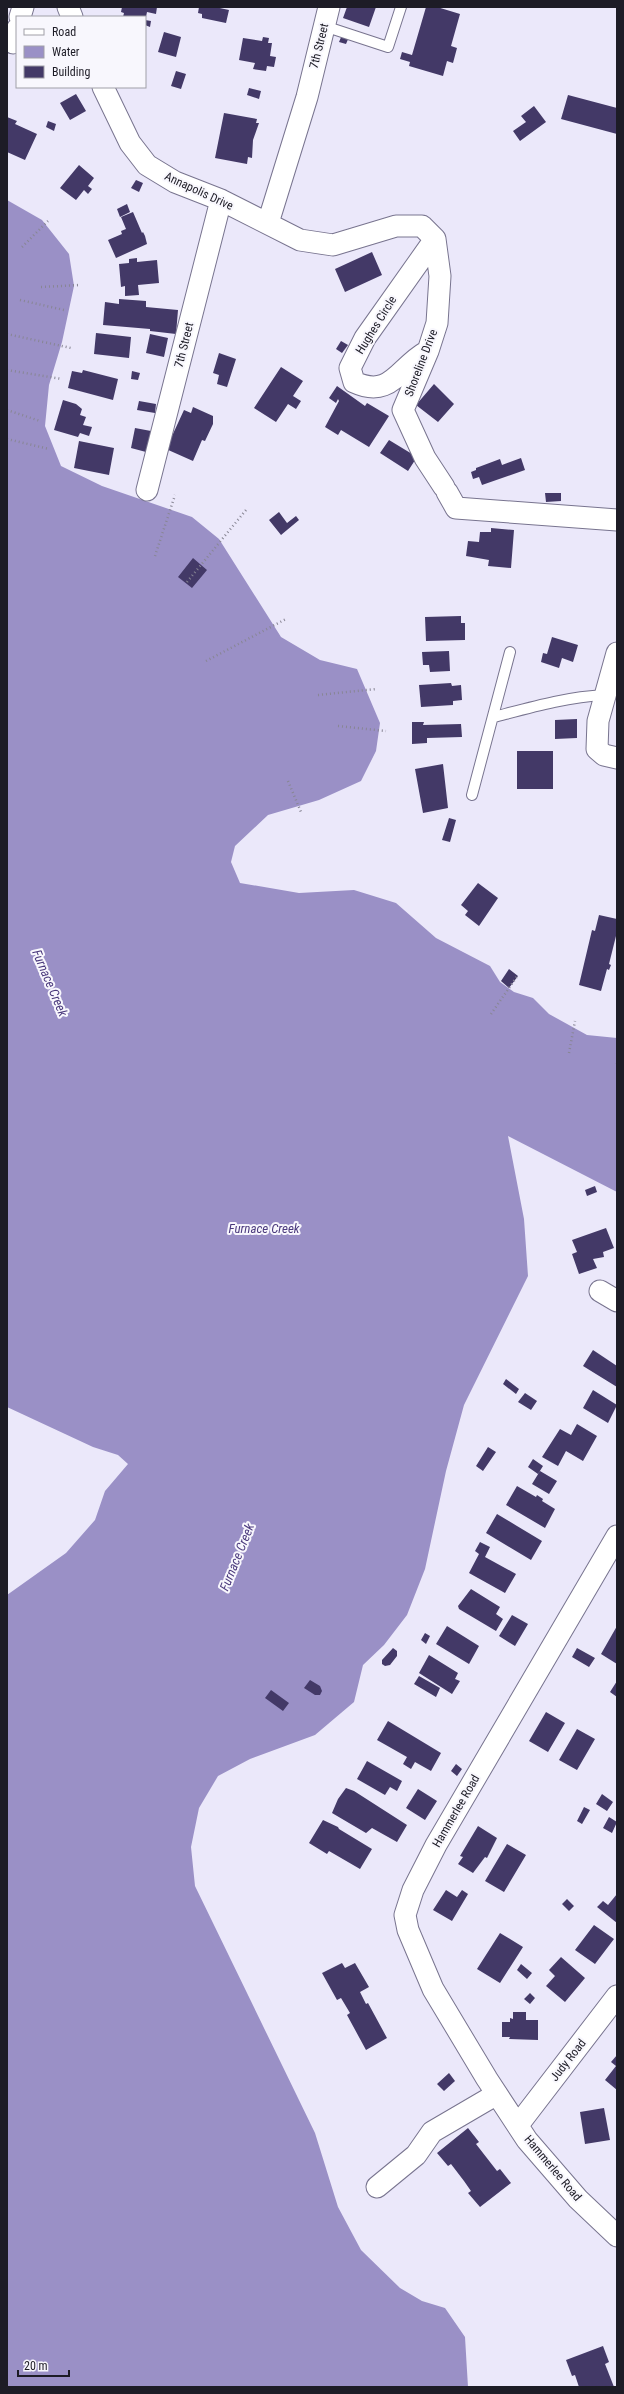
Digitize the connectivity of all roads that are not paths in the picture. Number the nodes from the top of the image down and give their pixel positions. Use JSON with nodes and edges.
{"nodes":[{"id":1,"x":401,"y":7,"type":"edge"},
{"id":2,"x":327,"y":16,"type":"edge"},
{"id":3,"x":103,"y":88,"type":"edge"},
{"id":4,"x":221,"y":200,"type":"junction"},
{"id":5,"x":268,"y":223,"type":"junction"},
{"id":6,"x":435,"y":239,"type":"junction"},
{"id":7,"x":428,"y":351,"type":"junction"},
{"id":8,"x":147,"y":490,"type":"dead end"},
{"id":9,"x":617,"y":520,"type":"edge"},
{"id":10,"x":510,"y":652,"type":"dead end"},
{"id":11,"x":617,"y":653,"type":"edge"},
{"id":12,"x":605,"y":695,"type":"junction"},
{"id":13,"x":494,"y":717,"type":"junction"},
{"id":14,"x":617,"y":758,"type":"edge"},
{"id":15,"x":472,"y":795,"type":"dead end"},
{"id":16,"x":617,"y":1536,"type":"edge"},
{"id":17,"x":617,"y":1996,"type":"edge"},
{"id":18,"x":497,"y":2094,"type":"junction"},
{"id":19,"x":518,"y":2124,"type":"junction"},
{"id":20,"x":377,"y":2187,"type":"dead end"},
{"id":21,"x":617,"y":2236,"type":"edge"}],
"edges":[{"from":1,"to":2,"type":"lane"},
{"from":2,"to":5,"type":"street","name":"7th Street"},
{"from":3,"to":4,"type":"street","name":"Annapolis Drive"},
{"from":4,"to":5,"type":"street","name":"Annapolis Drive"},
{"from":4,"to":8,"type":"street","name":"7th Street"},
{"from":5,"to":6,"type":"street"},
{"from":6,"to":7,"type":"street","name":"Shoreline Drive"},
{"from":6,"to":7,"type":"street","name":"Hughes Circle"},
{"from":7,"to":9,"type":"street","name":"Shoreline Drive"},
{"from":10,"to":13,"type":"lane"},
{"from":11,"to":12,"type":"street"},
{"from":12,"to":13,"type":"lane"},
{"from":12,"to":14,"type":"street"},
{"from":13,"to":15,"type":"lane"},
{"from":16,"to":18,"type":"street","name":"Hammerlee Road"},
{"from":17,"to":19,"type":"street","name":"Judy Road"},
{"from":18,"to":19,"type":"street","name":"Hammerlee Road"},
{"from":18,"to":20,"type":"street"},
{"from":19,"to":21,"type":"street","name":"Hammerlee Road"}]}
